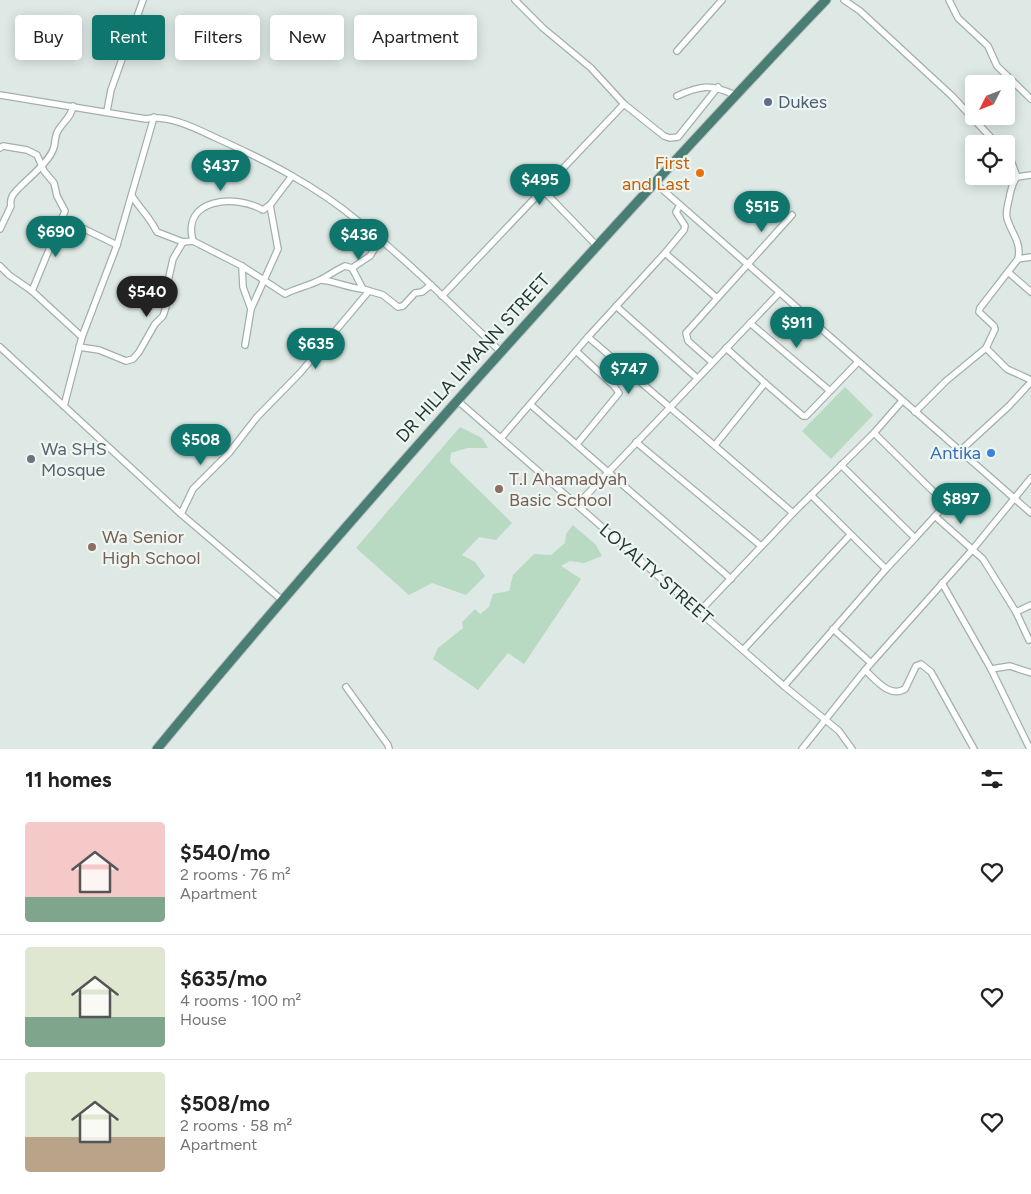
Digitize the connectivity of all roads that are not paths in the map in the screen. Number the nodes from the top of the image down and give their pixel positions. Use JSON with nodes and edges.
{"nodes":[{"id":1,"x":143,"y":0,"type":"edge"},
{"id":2,"x":515,"y":0,"type":"edge"},
{"id":3,"x":722,"y":0,"type":"edge"},
{"id":4,"x":826,"y":0,"type":"edge"},
{"id":5,"x":844,"y":0,"type":"edge"},
{"id":6,"x":949,"y":0,"type":"edge"},
{"id":7,"x":677,"y":51,"type":"dead end"},
{"id":8,"x":718,"y":87,"type":"junction"},
{"id":9,"x":0,"y":95,"type":"edge"},
{"id":10,"x":735,"y":95,"type":"junction"},
{"id":11,"x":678,"y":96,"type":"dead end"},
{"id":12,"x":1031,"y":99,"type":"edge"},
{"id":13,"x":624,"y":104,"type":"junction"},
{"id":14,"x":74,"y":106,"type":"junction"},
{"id":15,"x":107,"y":111,"type":"junction"},
{"id":16,"x":154,"y":117,"type":"junction"},
{"id":17,"x":989,"y":135,"type":"edge"},
{"id":18,"x":0,"y":148,"type":"edge"},
{"id":19,"x":41,"y":166,"type":"junction"},
{"id":20,"x":1015,"y":172,"type":"edge"},
{"id":21,"x":1031,"y":175,"type":"edge"},
{"id":22,"x":292,"y":176,"type":"junction"},
{"id":23,"x":1017,"y":177,"type":"junction"},
{"id":24,"x":654,"y":182,"type":"junction"},
{"id":25,"x":542,"y":189,"type":"junction"},
{"id":26,"x":132,"y":196,"type":"junction"},
{"id":27,"x":270,"y":205,"type":"junction"},
{"id":28,"x":680,"y":205,"type":"junction"},
{"id":29,"x":792,"y":215,"type":"dead end"},
{"id":30,"x":62,"y":218,"type":"junction"},
{"id":31,"x":0,"y":229,"type":"edge"},
{"id":32,"x":380,"y":240,"type":"junction"},
{"id":33,"x":193,"y":241,"type":"junction"},
{"id":34,"x":182,"y":242,"type":"junction"},
{"id":35,"x":117,"y":245,"type":"junction"},
{"id":36,"x":596,"y":246,"type":"junction"},
{"id":37,"x":666,"y":253,"type":"junction"},
{"id":38,"x":1031,"y":257,"type":"edge"},
{"id":39,"x":1018,"y":259,"type":"junction"},
{"id":40,"x":747,"y":265,"type":"junction"},
{"id":41,"x":0,"y":266,"type":"edge"},
{"id":42,"x":242,"y":266,"type":"junction"},
{"id":43,"x":352,"y":268,"type":"junction"},
{"id":44,"x":1008,"y":272,"type":"junction"},
{"id":45,"x":264,"y":280,"type":"junction"},
{"id":46,"x":320,"y":280,"type":"junction"},
{"id":47,"x":431,"y":285,"type":"junction"},
{"id":48,"x":366,"y":290,"type":"junction"},
{"id":49,"x":32,"y":291,"type":"junction"},
{"id":50,"x":1031,"y":292,"type":"edge"},
{"id":51,"x":779,"y":293,"type":"junction"},
{"id":52,"x":442,"y":296,"type":"junction"},
{"id":53,"x":717,"y":298,"type":"junction"},
{"id":54,"x":616,"y":306,"type":"junction"},
{"id":55,"x":251,"y":309,"type":"junction"},
{"id":56,"x":750,"y":323,"type":"junction"},
{"id":57,"x":588,"y":336,"type":"junction"},
{"id":58,"x":82,"y":337,"type":"junction"},
{"id":59,"x":245,"y":345,"type":"dead end"},
{"id":60,"x":0,"y":347,"type":"edge"},
{"id":61,"x":79,"y":347,"type":"junction"},
{"id":62,"x":726,"y":348,"type":"junction"},
{"id":63,"x":986,"y":348,"type":"junction"},
{"id":64,"x":576,"y":351,"type":"junction"},
{"id":65,"x":501,"y":352,"type":"junction"},
{"id":66,"x":712,"y":362,"type":"junction"},
{"id":67,"x":858,"y":362,"type":"junction"},
{"id":68,"x":697,"y":378,"type":"junction"},
{"id":69,"x":1031,"y":381,"type":"edge"},
{"id":70,"x":765,"y":383,"type":"junction"},
{"id":71,"x":830,"y":391,"type":"junction"},
{"id":72,"x":458,"y":401,"type":"junction"},
{"id":73,"x":902,"y":401,"type":"junction"},
{"id":74,"x":531,"y":404,"type":"junction"},
{"id":75,"x":64,"y":406,"type":"junction"},
{"id":76,"x":669,"y":407,"type":"junction"},
{"id":77,"x":915,"y":412,"type":"junction"},
{"id":78,"x":874,"y":433,"type":"junction"},
{"id":79,"x":501,"y":438,"type":"junction"},
{"id":80,"x":636,"y":442,"type":"junction"},
{"id":81,"x":577,"y":444,"type":"junction"},
{"id":82,"x":714,"y":445,"type":"junction"},
{"id":83,"x":960,"y":451,"type":"junction"},
{"id":84,"x":841,"y":465,"type":"junction"},
{"id":85,"x":608,"y":471,"type":"junction"},
{"id":86,"x":1031,"y":478,"type":"edge"},
{"id":87,"x":811,"y":495,"type":"junction"},
{"id":88,"x":1013,"y":498,"type":"junction"},
{"id":89,"x":577,"y":505,"type":"junction"},
{"id":90,"x":793,"y":513,"type":"junction"},
{"id":91,"x":1031,"y":513,"type":"edge"},
{"id":92,"x":180,"y":514,"type":"junction"},
{"id":93,"x":936,"y":517,"type":"junction"},
{"id":94,"x":850,"y":535,"type":"junction"},
{"id":95,"x":915,"y":538,"type":"junction"},
{"id":96,"x":761,"y":546,"type":"junction"},
{"id":97,"x":973,"y":548,"type":"junction"},
{"id":98,"x":886,"y":569,"type":"junction"},
{"id":99,"x":732,"y":579,"type":"junction"},
{"id":100,"x":942,"y":583,"type":"junction"},
{"id":101,"x":282,"y":600,"type":"junction"},
{"id":102,"x":1031,"y":605,"type":"edge"},
{"id":103,"x":700,"y":611,"type":"junction"},
{"id":104,"x":1016,"y":612,"type":"junction"},
{"id":105,"x":833,"y":629,"type":"junction"},
{"id":106,"x":1029,"y":640,"type":"dead end"},
{"id":107,"x":744,"y":650,"type":"junction"},
{"id":108,"x":871,"y":663,"type":"junction"},
{"id":109,"x":991,"y":669,"type":"junction"},
{"id":110,"x":865,"y":670,"type":"junction"},
{"id":111,"x":1031,"y":673,"type":"edge"},
{"id":112,"x":784,"y":686,"type":"junction"},
{"id":113,"x":346,"y":687,"type":"dead end"},
{"id":114,"x":825,"y":721,"type":"junction"},
{"id":115,"x":850,"y":746,"type":"edge"},
{"id":116,"x":157,"y":749,"type":"edge"},
{"id":117,"x":389,"y":749,"type":"edge"},
{"id":118,"x":802,"y":749,"type":"edge"},
{"id":119,"x":842,"y":749,"type":"edge"},
{"id":120,"x":974,"y":749,"type":"edge"},
{"id":121,"x":1030,"y":749,"type":"edge"}],
"edges":[{"from":1,"to":15,"type":"street"},
{"from":2,"to":13,"type":"street"},
{"from":3,"to":7,"type":"street"},
{"from":4,"to":10,"type":"highway","name":"DR HILLA LIMANN STREET"},
{"from":5,"to":17,"type":"street"},
{"from":6,"to":12,"type":"street"},
{"from":8,"to":10,"type":"street"},
{"from":8,"to":11,"type":"street"},
{"from":8,"to":13,"type":"street"},
{"from":9,"to":14,"type":"street"},
{"from":10,"to":24,"type":"highway","name":"DR HILLA LIMANN STREET"},
{"from":13,"to":25,"type":"street"},
{"from":14,"to":15,"type":"street"},
{"from":14,"to":19,"type":"street"},
{"from":15,"to":16,"type":"street"},
{"from":16,"to":22,"type":"street"},
{"from":16,"to":26,"type":"street"},
{"from":18,"to":19,"type":"street"},
{"from":19,"to":30,"type":"street"},
{"from":19,"to":31,"type":"street"},
{"from":20,"to":23,"type":"street"},
{"from":21,"to":23,"type":"street"},
{"from":22,"to":27,"type":"street"},
{"from":22,"to":32,"type":"street"},
{"from":23,"to":39,"type":"street"},
{"from":24,"to":28,"type":"street"},
{"from":24,"to":36,"type":"highway","name":"DR HILLA LIMANN STREET"},
{"from":25,"to":36,"type":"street"},
{"from":25,"to":52,"type":"street"},
{"from":26,"to":34,"type":"street"},
{"from":26,"to":35,"type":"street"},
{"from":27,"to":33,"type":"street"},
{"from":27,"to":45,"type":"street"},
{"from":28,"to":37,"type":"street"},
{"from":28,"to":40,"type":"street"},
{"from":29,"to":40,"type":"street"},
{"from":30,"to":35,"type":"street"},
{"from":30,"to":49,"type":"street"},
{"from":32,"to":43,"type":"street"},
{"from":32,"to":47,"type":"street"},
{"from":33,"to":34,"type":"street"},
{"from":33,"to":42,"type":"street"},
{"from":34,"to":61,"type":"street"},
{"from":35,"to":58,"type":"street"},
{"from":36,"to":65,"type":"highway","name":"DR HILLA LIMANN STREET"},
{"from":37,"to":53,"type":"street"},
{"from":37,"to":54,"type":"street"},
{"from":38,"to":39,"type":"street"},
{"from":39,"to":44,"type":"street"},
{"from":40,"to":51,"type":"street"},
{"from":40,"to":53,"type":"street"},
{"from":41,"to":49,"type":"street"},
{"from":42,"to":45,"type":"street"},
{"from":42,"to":55,"type":"street"},
{"from":43,"to":46,"type":"street"},
{"from":43,"to":48,"type":"street"},
{"from":44,"to":50,"type":"street"},
{"from":44,"to":63,"type":"street"},
{"from":45,"to":46,"type":"street"},
{"from":45,"to":55,"type":"street"},
{"from":46,"to":48,"type":"street"},
{"from":47,"to":48,"type":"street"},
{"from":47,"to":52,"type":"street"},
{"from":48,"to":92,"type":"street"},
{"from":49,"to":58,"type":"street"},
{"from":51,"to":56,"type":"street"},
{"from":51,"to":67,"type":"street"},
{"from":52,"to":65,"type":"street"},
{"from":53,"to":66,"type":"street"},
{"from":54,"to":57,"type":"street"},
{"from":54,"to":68,"type":"street"},
{"from":55,"to":59,"type":"street"},
{"from":56,"to":62,"type":"street"},
{"from":56,"to":71,"type":"street"},
{"from":57,"to":64,"type":"street"},
{"from":57,"to":76,"type":"street"},
{"from":58,"to":61,"type":"street"},
{"from":60,"to":75,"type":"street"},
{"from":61,"to":75,"type":"street"},
{"from":62,"to":66,"type":"street"},
{"from":62,"to":70,"type":"street"},
{"from":63,"to":69,"type":"street"},
{"from":63,"to":77,"type":"street"},
{"from":64,"to":74,"type":"street"},
{"from":64,"to":81,"type":"street"},
{"from":65,"to":72,"type":"highway","name":"DR HILLA LIMANN STREET"},
{"from":66,"to":68,"type":"street"},
{"from":67,"to":71,"type":"street"},
{"from":67,"to":73,"type":"street"},
{"from":68,"to":76,"type":"street"},
{"from":69,"to":83,"type":"street"},
{"from":70,"to":71,"type":"street"},
{"from":70,"to":82,"type":"street"},
{"from":72,"to":79,"type":"street","name":"LOYALTY STREET"},
{"from":72,"to":101,"type":"highway","name":"DR HILLA LIMANN STREET"},
{"from":73,"to":77,"type":"street"},
{"from":73,"to":78,"type":"street"},
{"from":74,"to":79,"type":"street"},
{"from":74,"to":81,"type":"street"},
{"from":75,"to":92,"type":"street"},
{"from":76,"to":80,"type":"street"},
{"from":76,"to":82,"type":"street"},
{"from":77,"to":83,"type":"street"},
{"from":78,"to":84,"type":"street"},
{"from":78,"to":93,"type":"street"},
{"from":79,"to":89,"type":"street","name":"LOYALTY STREET"},
{"from":80,"to":85,"type":"street"},
{"from":80,"to":96,"type":"street"},
{"from":81,"to":85,"type":"street"},
{"from":82,"to":90,"type":"street"},
{"from":83,"to":88,"type":"street"},
{"from":84,"to":87,"type":"street"},
{"from":84,"to":95,"type":"street"},
{"from":85,"to":89,"type":"street"},
{"from":85,"to":99,"type":"street"},
{"from":86,"to":88,"type":"street"},
{"from":87,"to":90,"type":"street"},
{"from":87,"to":94,"type":"street"},
{"from":88,"to":91,"type":"street"},
{"from":88,"to":97,"type":"street"},
{"from":89,"to":103,"type":"street","name":"LOYALTY STREET"},
{"from":90,"to":96,"type":"street"},
{"from":92,"to":101,"type":"street"},
{"from":93,"to":95,"type":"street"},
{"from":93,"to":97,"type":"street"},
{"from":94,"to":98,"type":"street"},
{"from":94,"to":107,"type":"street"},
{"from":95,"to":98,"type":"street"},
{"from":96,"to":99,"type":"street"},
{"from":97,"to":100,"type":"street"},
{"from":97,"to":104,"type":"street"},
{"from":98,"to":105,"type":"street"},
{"from":99,"to":103,"type":"street"},
{"from":100,"to":108,"type":"street"},
{"from":100,"to":109,"type":"street"},
{"from":101,"to":116,"type":"highway","name":"DR HILLA LIMANN STREET"},
{"from":102,"to":104,"type":"street"},
{"from":103,"to":107,"type":"street","name":"LOYALTY STREET"},
{"from":104,"to":106,"type":"street"},
{"from":105,"to":108,"type":"street"},
{"from":105,"to":112,"type":"street"},
{"from":107,"to":112,"type":"street","name":"LOYALTY STREET"},
{"from":108,"to":110,"type":"street"},
{"from":109,"to":111,"type":"street"},
{"from":109,"to":121,"type":"street"},
{"from":110,"to":114,"type":"street"},
{"from":110,"to":120,"type":"street"},
{"from":112,"to":114,"type":"street","name":"LOYALTY STREET"},
{"from":113,"to":117,"type":"street"},
{"from":114,"to":115,"type":"street","name":"LOYALTY STREET"},
{"from":114,"to":118,"type":"street"},
{"from":115,"to":119,"type":"street"}]}
